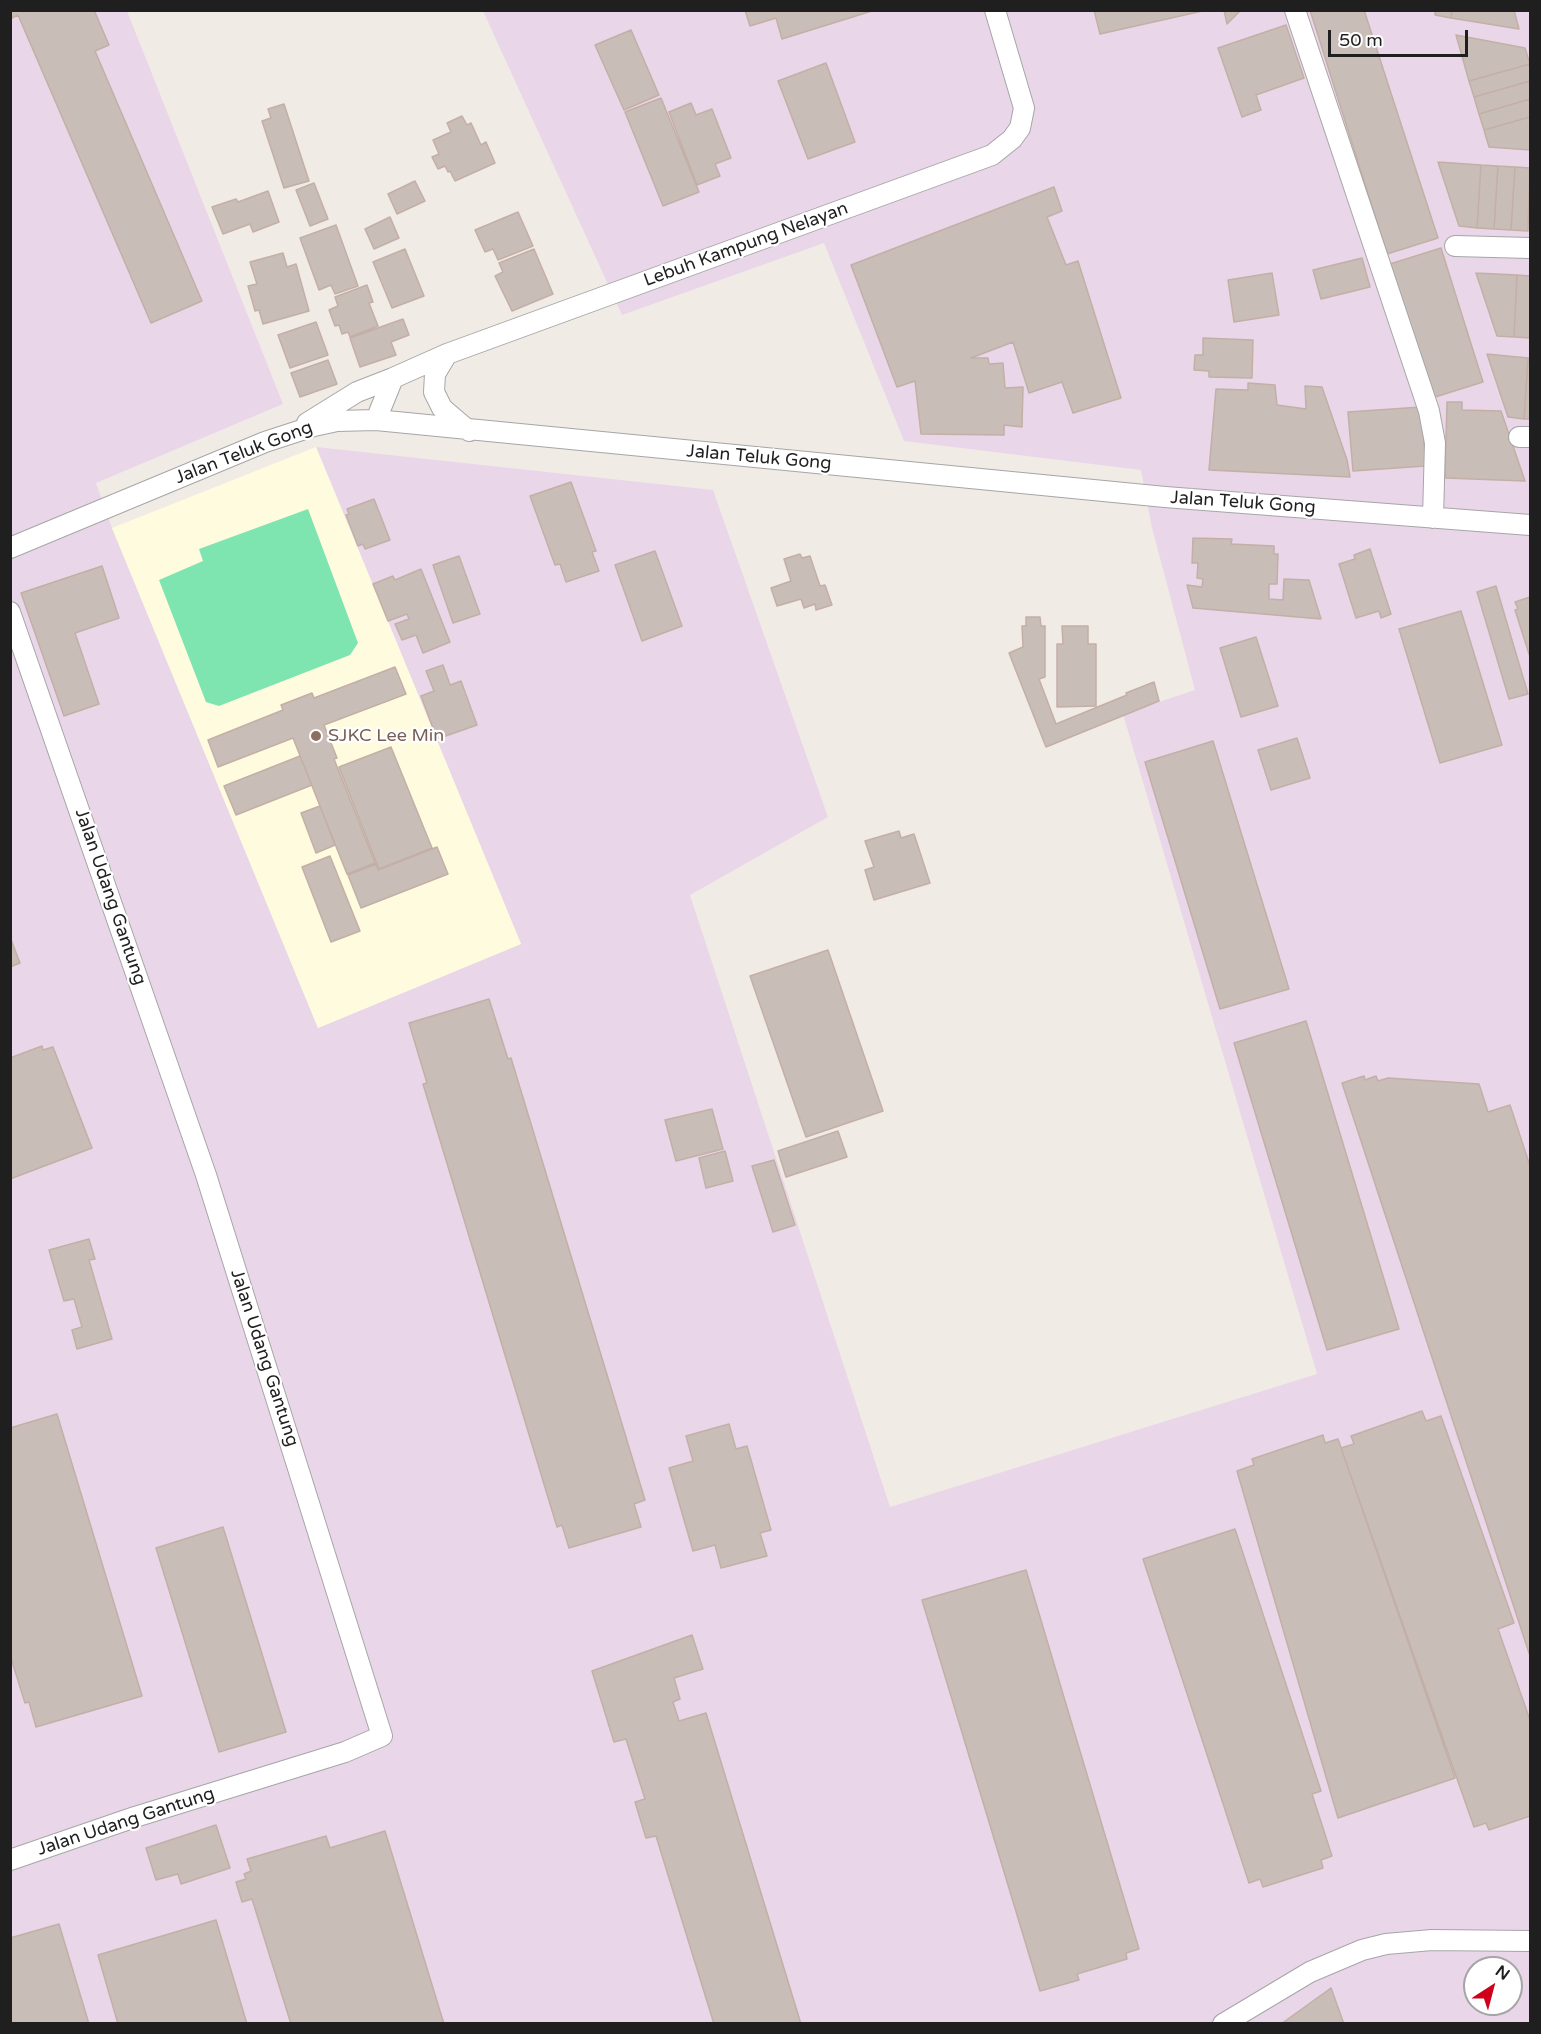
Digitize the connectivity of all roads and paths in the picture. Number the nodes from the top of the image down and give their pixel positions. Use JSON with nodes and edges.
{"nodes":[{"id":1,"x":995,"y":10,"type":"edge"},
{"id":2,"x":1295,"y":10,"type":"edge"},
{"id":3,"x":1455,"y":246,"type":"dead end"},
{"id":4,"x":1530,"y":248,"type":"edge"},
{"id":5,"x":447,"y":354,"type":"junction"},
{"id":6,"x":393,"y":378,"type":"junction"},
{"id":7,"x":376,"y":420,"type":"junction"},
{"id":8,"x":469,"y":430,"type":"junction"},
{"id":9,"x":296,"y":432,"type":"junction"},
{"id":10,"x":1433,"y":518,"type":"junction"},
{"id":11,"x":1530,"y":525,"type":"edge"},
{"id":12,"x":10,"y":548,"type":"edge"},
{"id":13,"x":10,"y":612,"type":"edge"},
{"id":14,"x":10,"y":1860,"type":"edge"},
{"id":15,"x":1530,"y":1941,"type":"edge"},
{"id":16,"x":1222,"y":2024,"type":"edge"}],
"edges":[{"from":1,"to":5,"type":"street","name":"Lebuh Kampung Nelayan"},
{"from":2,"to":10,"type":"street"},
{"from":3,"to":4,"type":"street"},
{"from":5,"to":6,"type":"street","name":"Lebuh Kampung Nelayan"},
{"from":5,"to":8,"type":"street"},
{"from":6,"to":7,"type":"street"},
{"from":6,"to":9,"type":"street","name":"Lebuh Kampung Nelayan"},
{"from":7,"to":8,"type":"street","name":"Jalan Teluk Gong"},
{"from":7,"to":9,"type":"street","name":"Jalan Teluk Gong"},
{"from":8,"to":10,"type":"street","name":"Jalan Teluk Gong"},
{"from":9,"to":12,"type":"street","name":"Jalan Teluk Gong"},
{"from":10,"to":11,"type":"street","name":"Jalan Teluk Gong"},
{"from":13,"to":14,"type":"street","name":"Jalan Udang Gantung"},
{"from":15,"to":16,"type":"street"}]}
